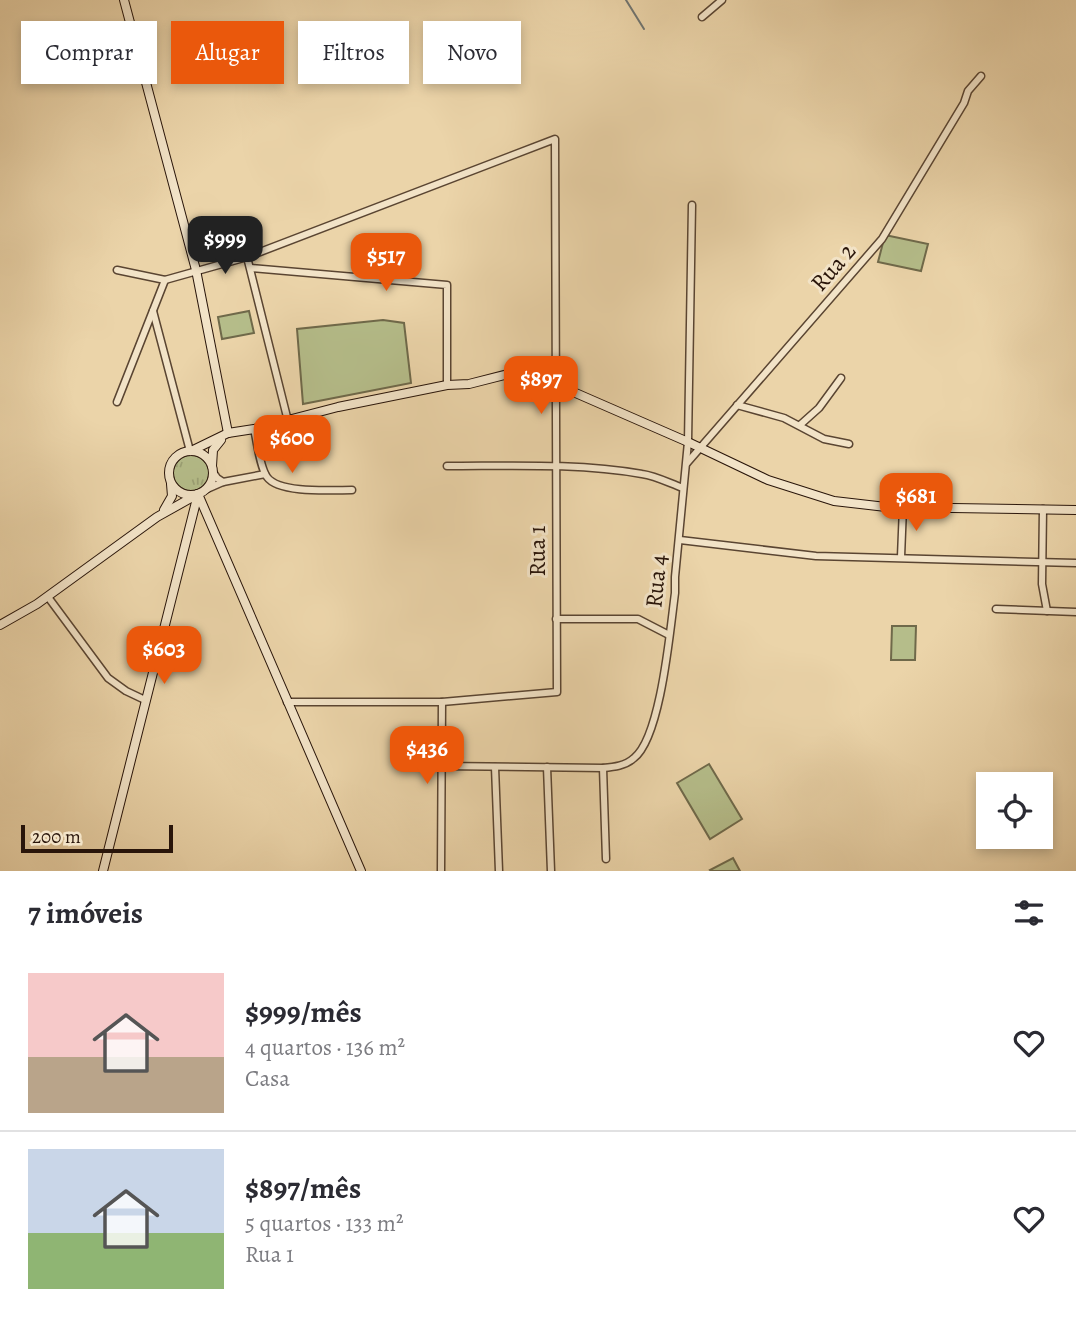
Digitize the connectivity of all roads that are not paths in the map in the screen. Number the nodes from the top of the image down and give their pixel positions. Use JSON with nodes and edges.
{"nodes":[{"id":1,"x":124,"y":0,"type":"edge"},
{"id":2,"x":722,"y":0,"type":"edge"},
{"id":3,"x":702,"y":17,"type":"dead end"},
{"id":4,"x":981,"y":76,"type":"dead end"},
{"id":5,"x":692,"y":205,"type":"dead end"},
{"id":6,"x":247,"y":257,"type":"junction"},
{"id":7,"x":251,"y":268,"type":"junction"},
{"id":8,"x":117,"y":270,"type":"dead end"},
{"id":9,"x":196,"y":270,"type":"junction"},
{"id":10,"x":165,"y":280,"type":"junction"},
{"id":11,"x":153,"y":311,"type":"junction"},
{"id":12,"x":841,"y":378,"type":"dead end"},
{"id":13,"x":555,"y":384,"type":"junction"},
{"id":14,"x":446,"y":385,"type":"junction"},
{"id":15,"x":117,"y":402,"type":"dead end"},
{"id":16,"x":737,"y":405,"type":"junction"},
{"id":17,"x":288,"y":421,"type":"junction"},
{"id":18,"x":800,"y":425,"type":"junction"},
{"id":19,"x":254,"y":429,"type":"junction"},
{"id":20,"x":229,"y":433,"type":"junction"},
{"id":21,"x":688,"y":442,"type":"junction"},
{"id":22,"x":849,"y":444,"type":"dead end"},
{"id":23,"x":700,"y":447,"type":"junction"},
{"id":24,"x":191,"y":451,"type":"junction"},
{"id":25,"x":685,"y":464,"type":"junction"},
{"id":26,"x":447,"y":466,"type":"dead end"},
{"id":27,"x":555,"y":467,"type":"junction"},
{"id":28,"x":212,"y":470,"type":"junction"},
{"id":29,"x":265,"y":474,"type":"junction"},
{"id":30,"x":223,"y":482,"type":"junction"},
{"id":31,"x":172,"y":484,"type":"junction"},
{"id":32,"x":683,"y":488,"type":"junction"},
{"id":33,"x":352,"y":491,"type":"dead end"},
{"id":34,"x":202,"y":492,"type":"junction"},
{"id":35,"x":903,"y":507,"type":"junction"},
{"id":36,"x":1043,"y":509,"type":"junction"},
{"id":37,"x":1076,"y":510,"type":"edge"},
{"id":38,"x":157,"y":517,"type":"junction"},
{"id":39,"x":680,"y":540,"type":"junction"},
{"id":40,"x":901,"y":557,"type":"junction"},
{"id":41,"x":1043,"y":562,"type":"junction"},
{"id":42,"x":1076,"y":563,"type":"edge"},
{"id":43,"x":48,"y":597,"type":"junction"},
{"id":44,"x":996,"y":609,"type":"dead end"},
{"id":45,"x":1047,"y":611,"type":"junction"},
{"id":46,"x":1076,"y":612,"type":"edge"},
{"id":47,"x":556,"y":619,"type":"junction"},
{"id":48,"x":0,"y":625,"type":"edge"},
{"id":49,"x":669,"y":635,"type":"junction"},
{"id":50,"x":145,"y":700,"type":"junction"},
{"id":51,"x":287,"y":702,"type":"junction"},
{"id":52,"x":442,"y":702,"type":"junction"},
{"id":53,"x":441,"y":766,"type":"junction"},
{"id":54,"x":495,"y":766,"type":"junction"},
{"id":55,"x":547,"y":767,"type":"junction"},
{"id":56,"x":603,"y":768,"type":"junction"},
{"id":57,"x":606,"y":859,"type":"dead end"},
{"id":58,"x":103,"y":871,"type":"edge"},
{"id":59,"x":361,"y":871,"type":"edge"},
{"id":60,"x":441,"y":871,"type":"edge"},
{"id":61,"x":499,"y":871,"type":"edge"},
{"id":62,"x":551,"y":871,"type":"edge"}],
"edges":[{"from":1,"to":9,"type":"main road"},
{"from":2,"to":3,"type":"street"},
{"from":4,"to":16,"type":"street","name":"Rua 2"},
{"from":5,"to":21,"type":"street","name":"Rua 4"},
{"from":6,"to":7,"type":"street"},
{"from":6,"to":9,"type":"street"},
{"from":6,"to":13,"type":"street","name":"Rua 1"},
{"from":7,"to":14,"type":"street"},
{"from":7,"to":17,"type":"street"},
{"from":8,"to":10,"type":"street"},
{"from":9,"to":10,"type":"street"},
{"from":9,"to":20,"type":"main road"},
{"from":10,"to":11,"type":"street"},
{"from":11,"to":15,"type":"street"},
{"from":11,"to":24,"type":"street"},
{"from":12,"to":18,"type":"street"},
{"from":13,"to":14,"type":"main road"},
{"from":13,"to":21,"type":"main road"},
{"from":13,"to":27,"type":"street","name":"Rua 1"},
{"from":14,"to":17,"type":"main road"},
{"from":16,"to":18,"type":"street"},
{"from":16,"to":23,"type":"street","name":"Rua 2"},
{"from":17,"to":19,"type":"main road"},
{"from":18,"to":22,"type":"street"},
{"from":19,"to":20,"type":"main road"},
{"from":19,"to":29,"type":"street"},
{"from":20,"to":24,"type":"main road"},
{"from":20,"to":28,"type":"main road"},
{"from":21,"to":23,"type":"main road"},
{"from":21,"to":25,"type":"street","name":"Rua 4"},
{"from":23,"to":25,"type":"street","name":"Rua 2"},
{"from":23,"to":35,"type":"main road"},
{"from":24,"to":28,"type":"main road"},
{"from":24,"to":31,"type":"main road"},
{"from":25,"to":32,"type":"street","name":"Rua 4"},
{"from":26,"to":27,"type":"street"},
{"from":27,"to":32,"type":"street"},
{"from":27,"to":47,"type":"street","name":"Rua 1"},
{"from":28,"to":30,"type":"street"},
{"from":28,"to":34,"type":"main road"},
{"from":29,"to":30,"type":"street"},
{"from":29,"to":33,"type":"street"},
{"from":30,"to":34,"type":"street"},
{"from":31,"to":34,"type":"main road"},
{"from":31,"to":38,"type":"main road"},
{"from":32,"to":39,"type":"street","name":"Rua 4"},
{"from":34,"to":38,"type":"main road"},
{"from":34,"to":50,"type":"main road"},
{"from":34,"to":51,"type":"main road"},
{"from":35,"to":36,"type":"main road"},
{"from":35,"to":40,"type":"street"},
{"from":36,"to":37,"type":"main road"},
{"from":36,"to":41,"type":"street"},
{"from":38,"to":43,"type":"main road"},
{"from":39,"to":40,"type":"street"},
{"from":39,"to":49,"type":"street","name":"Rua 4"},
{"from":40,"to":41,"type":"street"},
{"from":41,"to":42,"type":"street"},
{"from":41,"to":45,"type":"street"},
{"from":43,"to":48,"type":"main road"},
{"from":43,"to":50,"type":"street"},
{"from":44,"to":45,"type":"street"},
{"from":45,"to":46,"type":"street"},
{"from":47,"to":49,"type":"street"},
{"from":47,"to":52,"type":"street","name":"Rua 1"},
{"from":49,"to":56,"type":"street","name":"Rua 4"},
{"from":50,"to":58,"type":"main road"},
{"from":51,"to":52,"type":"street","name":"Rua 1"},
{"from":51,"to":59,"type":"main road"},
{"from":52,"to":53,"type":"street"},
{"from":53,"to":54,"type":"street","name":"Rua 4"},
{"from":53,"to":60,"type":"street"},
{"from":54,"to":55,"type":"street","name":"Rua 4"},
{"from":54,"to":61,"type":"street"},
{"from":55,"to":56,"type":"street","name":"Rua 4"},
{"from":55,"to":62,"type":"street"},
{"from":56,"to":57,"type":"street"}]}
